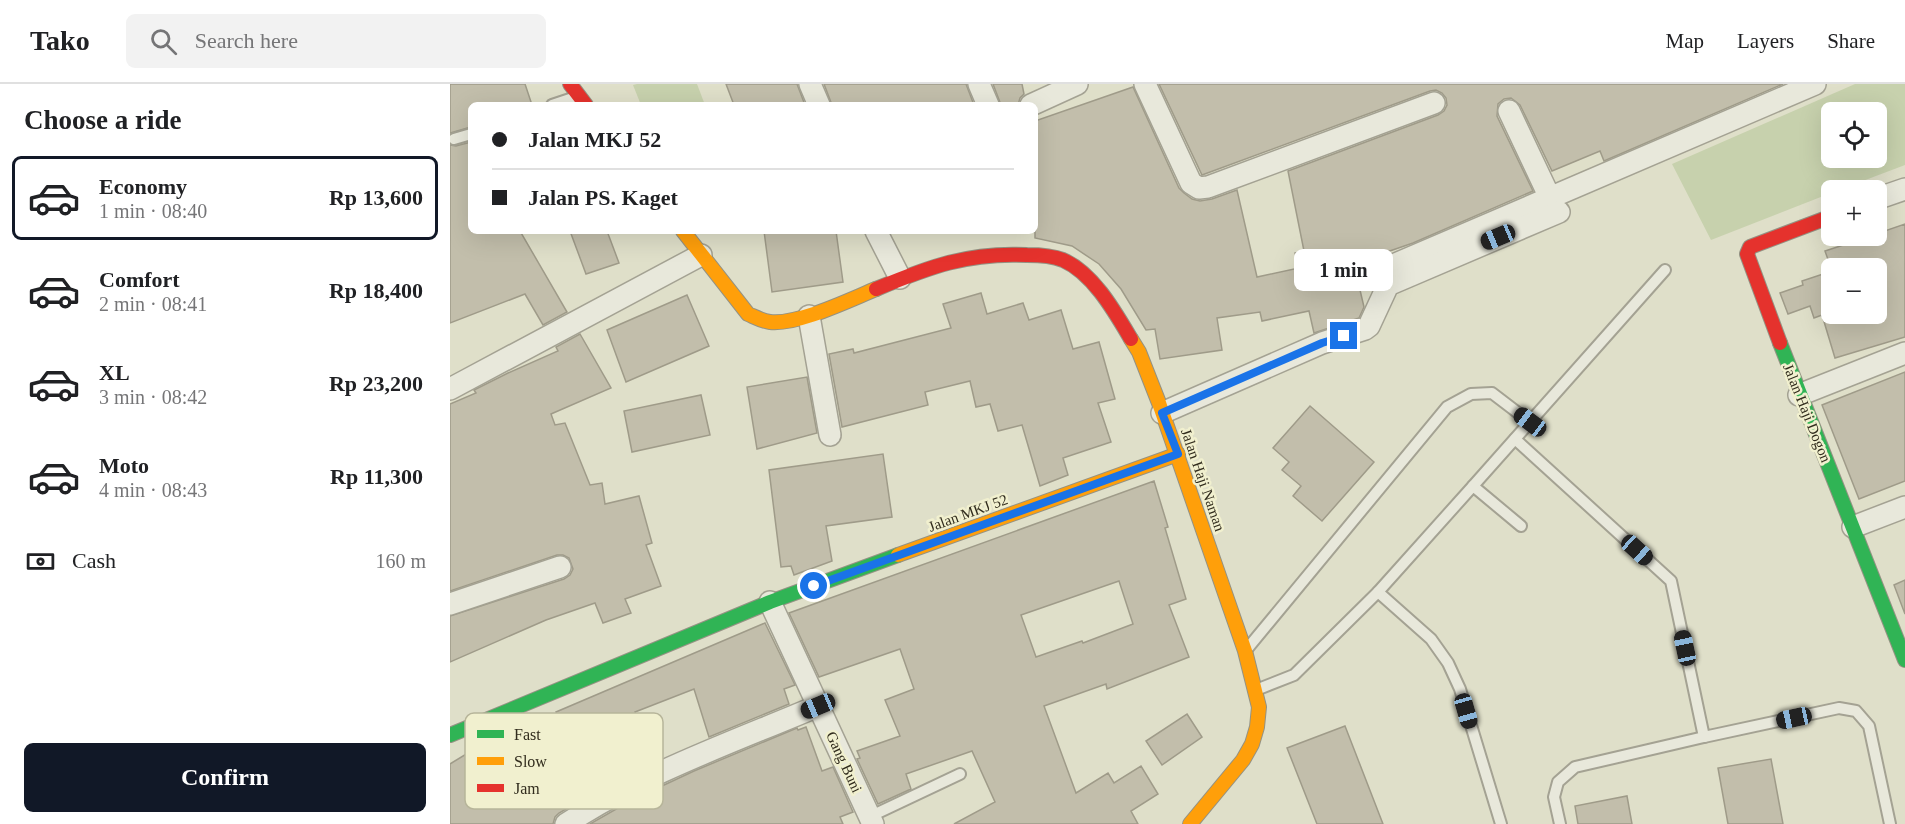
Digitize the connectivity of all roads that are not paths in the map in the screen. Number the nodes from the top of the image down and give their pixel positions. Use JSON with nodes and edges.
{"nodes":[{"id":1,"x":570,"y":84,"type":"edge"},
{"id":2,"x":810,"y":84,"type":"edge"},
{"id":3,"x":979,"y":84,"type":"edge"},
{"id":4,"x":1077,"y":84,"type":"edge"},
{"id":5,"x":1144,"y":84,"type":"edge"},
{"id":6,"x":1815,"y":84,"type":"edge"},
{"id":7,"x":583,"y":100,"type":"edge"},
{"id":8,"x":818,"y":102,"type":"edge"},
{"id":9,"x":987,"y":102,"type":"edge"},
{"id":10,"x":1038,"y":102,"type":"edge"},
{"id":11,"x":1434,"y":103,"type":"dead end"},
{"id":12,"x":1509,"y":111,"type":"dead end"},
{"id":13,"x":468,"y":135,"type":"edge"},
{"id":14,"x":454,"y":140,"type":"dead end"},
{"id":15,"x":1905,"y":189,"type":"edge"},
{"id":16,"x":1887,"y":195,"type":"edge"},
{"id":17,"x":1555,"y":205,"type":"junction"},
{"id":18,"x":1821,"y":220,"type":"edge"},
{"id":19,"x":684,"y":234,"type":"edge"},
{"id":20,"x":878,"y":234,"type":"edge"},
{"id":21,"x":701,"y":255,"type":"junction"},
{"id":22,"x":1665,"y":270,"type":"dead end"},
{"id":23,"x":900,"y":278,"type":"junction"},
{"id":24,"x":809,"y":316,"type":"junction"},
{"id":25,"x":1905,"y":353,"type":"edge"},
{"id":26,"x":450,"y":389,"type":"edge"},
{"id":27,"x":1799,"y":394,"type":"junction"},
{"id":28,"x":1162,"y":413,"type":"junction"},
{"id":29,"x":1530,"y":422,"type":"junction"},
{"id":30,"x":830,"y":435,"type":"dead end"},
{"id":31,"x":1515,"y":439,"type":"junction"},
{"id":32,"x":1178,"y":454,"type":"junction"},
{"id":33,"x":1473,"y":486,"type":"junction"},
{"id":34,"x":1905,"y":507,"type":"edge"},
{"id":35,"x":1521,"y":526,"type":"dead end"},
{"id":36,"x":1853,"y":527,"type":"junction"},
{"id":37,"x":560,"y":567,"type":"dead end"},
{"id":38,"x":1378,"y":592,"type":"junction"},
{"id":39,"x":770,"y":602,"type":"junction"},
{"id":40,"x":450,"y":604,"type":"edge"},
{"id":41,"x":1245,"y":651,"type":"junction"},
{"id":42,"x":1905,"y":658,"type":"edge"},
{"id":43,"x":1256,"y":690,"type":"junction"},
{"id":44,"x":818,"y":706,"type":"junction"},
{"id":45,"x":503,"y":713,"type":"edge"},
{"id":46,"x":465,"y":729,"type":"edge"},
{"id":47,"x":450,"y":735,"type":"edge"},
{"id":48,"x":1704,"y":737,"type":"junction"},
{"id":49,"x":663,"y":771,"type":"edge"},
{"id":50,"x":960,"y":774,"type":"dead end"},
{"id":51,"x":589,"y":809,"type":"edge"},
{"id":52,"x":866,"y":822,"type":"edge"},
{"id":53,"x":566,"y":824,"type":"edge"},
{"id":54,"x":1190,"y":824,"type":"edge"},
{"id":55,"x":1501,"y":824,"type":"edge"},
{"id":56,"x":1560,"y":824,"type":"edge"},
{"id":57,"x":1890,"y":824,"type":"edge"}],
"edges":[{"from":1,"to":7,"type":"street"},
{"from":2,"to":8,"type":"street"},
{"from":3,"to":9,"type":"street"},
{"from":4,"to":10,"type":"street"},
{"from":5,"to":11,"type":"street"},
{"from":6,"to":17,"type":"street"},
{"from":12,"to":17,"type":"street"},
{"from":13,"to":14,"type":"lane"},
{"from":15,"to":16,"type":"street"},
{"from":17,"to":28,"type":"street"},
{"from":18,"to":27,"type":"street","name":"Jalan Haji Dogon"},
{"from":19,"to":21,"type":"street","name":"Jalan Haji Naman"},
{"from":20,"to":23,"type":"street"},
{"from":21,"to":24,"type":"street","name":"Jalan Haji Naman"},
{"from":21,"to":26,"type":"street"},
{"from":22,"to":29,"type":"lane"},
{"from":23,"to":24,"type":"street","name":"Jalan Haji Naman"},
{"from":23,"to":28,"type":"street","name":"Jalan Haji Naman"},
{"from":24,"to":30,"type":"street"},
{"from":25,"to":27,"type":"street"},
{"from":27,"to":36,"type":"street","name":"Jalan Haji Dogon"},
{"from":28,"to":32,"type":"street","name":"Jalan Haji Naman"},
{"from":29,"to":31,"type":"lane"},
{"from":29,"to":41,"type":"lane"},
{"from":31,"to":33,"type":"lane"},
{"from":31,"to":48,"type":"lane"},
{"from":32,"to":39,"type":"street","name":"Jalan MKJ 52"},
{"from":32,"to":41,"type":"street","name":"Jalan Haji Naman"},
{"from":33,"to":35,"type":"lane"},
{"from":33,"to":38,"type":"lane"},
{"from":34,"to":36,"type":"street"},
{"from":36,"to":42,"type":"street","name":"Jalan Haji Dogon"},
{"from":37,"to":40,"type":"street"},
{"from":38,"to":43,"type":"lane"},
{"from":38,"to":55,"type":"lane"},
{"from":39,"to":44,"type":"street","name":"Gang Buni"},
{"from":39,"to":45,"type":"street","name":"Jalan MKJ 52"},
{"from":41,"to":43,"type":"street","name":"Jalan Haji Naman"},
{"from":43,"to":54,"type":"street","name":"Jalan Haji Naman"},
{"from":44,"to":49,"type":"street"},
{"from":44,"to":52,"type":"street","name":"Gang Buni"},
{"from":46,"to":47,"type":"street","name":"Jalan MKJ 52"},
{"from":48,"to":56,"type":"lane"},
{"from":48,"to":57,"type":"lane"},
{"from":50,"to":52,"type":"lane"},
{"from":51,"to":53,"type":"street"}]}
